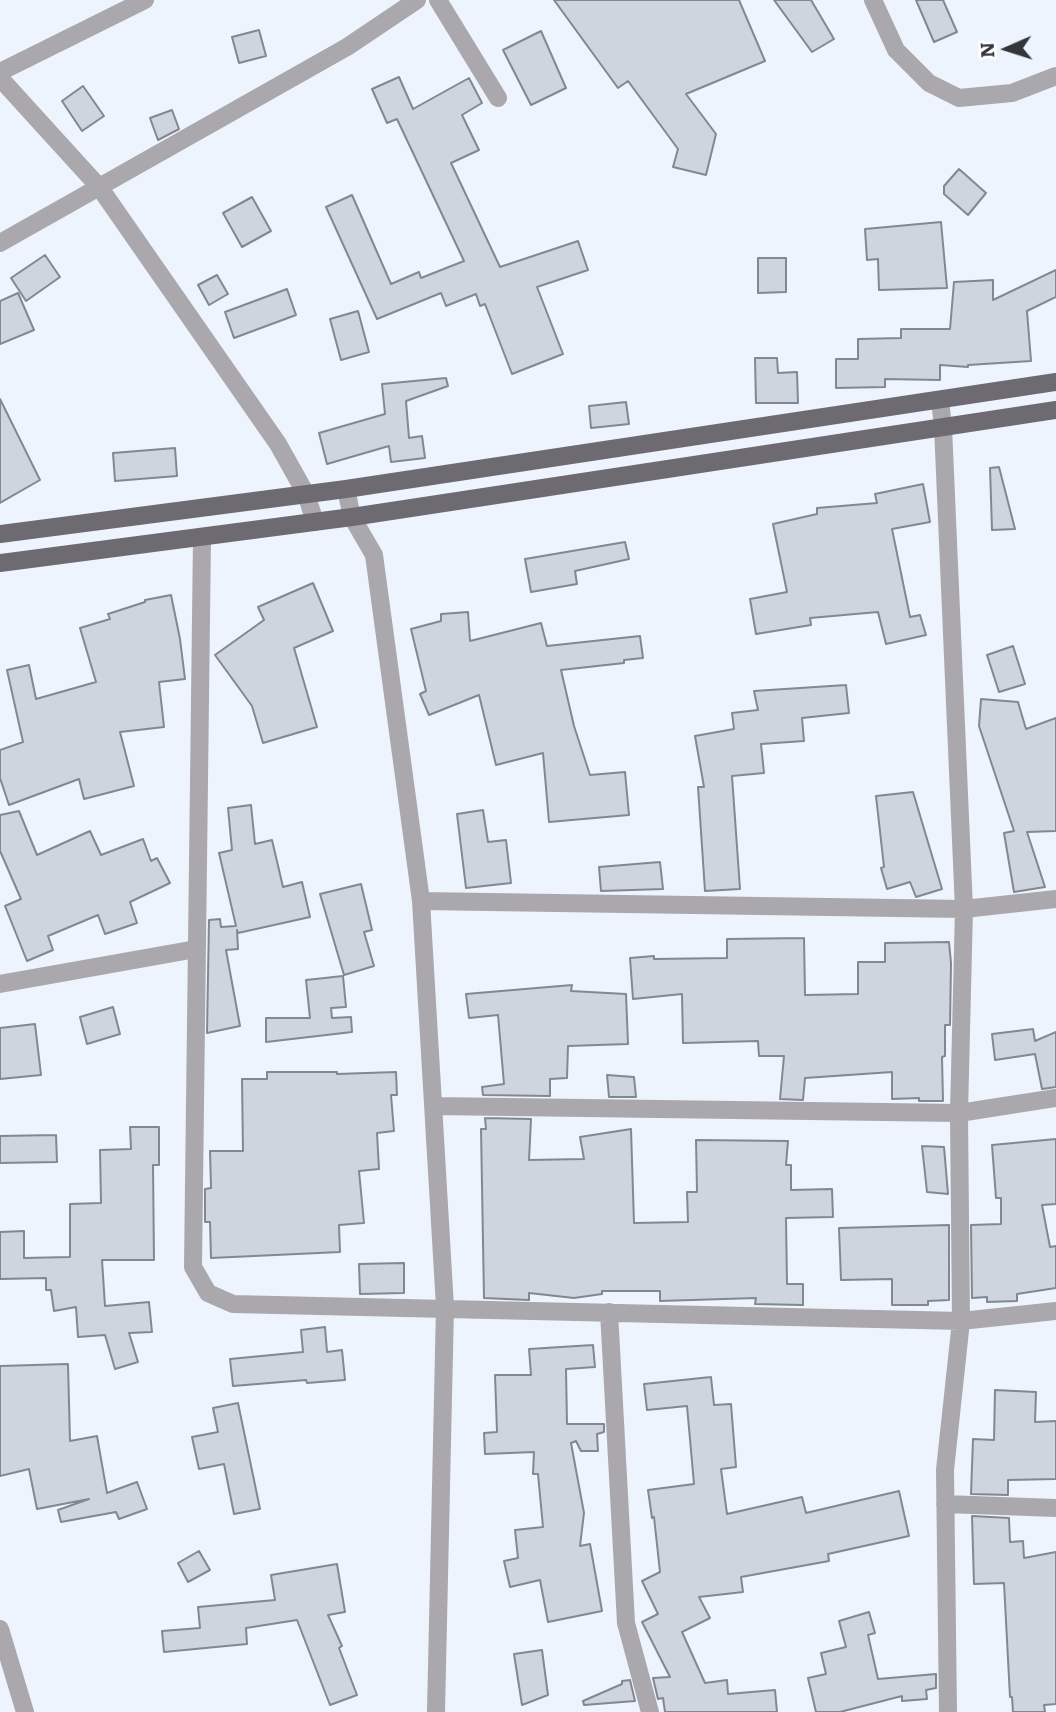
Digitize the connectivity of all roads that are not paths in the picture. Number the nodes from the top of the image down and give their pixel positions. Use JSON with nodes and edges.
{"nodes":[{"id":1,"x":145,"y":0,"type":"edge"},
{"id":2,"x":417,"y":0,"type":"edge"},
{"id":3,"x":438,"y":0,"type":"edge"},
{"id":4,"x":873,"y":0,"type":"edge"},
{"id":5,"x":0,"y":72,"type":"edge"},
{"id":6,"x":1056,"y":76,"type":"edge"},
{"id":7,"x":0,"y":78,"type":"edge"},
{"id":8,"x":498,"y":98,"type":"dead end"},
{"id":9,"x":100,"y":188,"type":"junction"},
{"id":10,"x":0,"y":243,"type":"edge"},
{"id":11,"x":1056,"y":382,"type":"edge"},
{"id":12,"x":940,"y":400,"type":"junction"},
{"id":13,"x":1056,"y":410,"type":"edge"},
{"id":14,"x":943,"y":427,"type":"junction"},
{"id":15,"x":346,"y":489,"type":"junction"},
{"id":16,"x":306,"y":494,"type":"junction"},
{"id":17,"x":352,"y":517,"type":"junction"},
{"id":18,"x":315,"y":522,"type":"junction"},
{"id":19,"x":0,"y":534,"type":"edge"},
{"id":20,"x":202,"y":538,"type":"junction"},
{"id":21,"x":0,"y":563,"type":"edge"},
{"id":22,"x":1056,"y":899,"type":"edge"},
{"id":23,"x":421,"y":901,"type":"junction"},
{"id":24,"x":964,"y":909,"type":"junction"},
{"id":25,"x":196,"y":949,"type":"junction"},
{"id":26,"x":0,"y":984,"type":"edge"},
{"id":27,"x":1056,"y":1098,"type":"edge"},
{"id":28,"x":433,"y":1106,"type":"junction"},
{"id":29,"x":959,"y":1113,"type":"junction"},
{"id":30,"x":445,"y":1307,"type":"junction"},
{"id":31,"x":1056,"y":1311,"type":"edge"},
{"id":32,"x":609,"y":1312,"type":"junction"},
{"id":33,"x":961,"y":1321,"type":"junction"},
{"id":34,"x":945,"y":1504,"type":"junction"},
{"id":35,"x":1056,"y":1508,"type":"edge"},
{"id":36,"x":0,"y":1629,"type":"edge"},
{"id":37,"x":25,"y":1712,"type":"edge"},
{"id":38,"x":436,"y":1712,"type":"edge"},
{"id":39,"x":650,"y":1712,"type":"edge"},
{"id":40,"x":948,"y":1712,"type":"edge"}],
"edges":[{"from":1,"to":5,"type":"street"},
{"from":2,"to":9,"type":"street"},
{"from":3,"to":8,"type":"street"},
{"from":4,"to":6,"type":"street"},
{"from":7,"to":9,"type":"street"},
{"from":9,"to":10,"type":"street"},
{"from":9,"to":16,"type":"street"},
{"from":11,"to":12,"type":"main road"},
{"from":12,"to":14,"type":"street"},
{"from":12,"to":15,"type":"main road"},
{"from":13,"to":14,"type":"main road"},
{"from":14,"to":17,"type":"main road"},
{"from":14,"to":24,"type":"street"},
{"from":15,"to":16,"type":"main road"},
{"from":15,"to":17,"type":"street"},
{"from":16,"to":18,"type":"street"},
{"from":16,"to":19,"type":"main road"},
{"from":17,"to":18,"type":"main road"},
{"from":17,"to":23,"type":"street"},
{"from":18,"to":20,"type":"main road"},
{"from":20,"to":21,"type":"main road"},
{"from":20,"to":25,"type":"street"},
{"from":22,"to":24,"type":"street"},
{"from":23,"to":24,"type":"street"},
{"from":23,"to":28,"type":"street"},
{"from":24,"to":29,"type":"street"},
{"from":25,"to":26,"type":"street"},
{"from":25,"to":30,"type":"street"},
{"from":27,"to":29,"type":"street"},
{"from":28,"to":29,"type":"street"},
{"from":28,"to":30,"type":"street"},
{"from":29,"to":33,"type":"street"},
{"from":30,"to":32,"type":"street"},
{"from":30,"to":38,"type":"street"},
{"from":31,"to":33,"type":"street"},
{"from":32,"to":33,"type":"street"},
{"from":32,"to":39,"type":"street"},
{"from":33,"to":34,"type":"street"},
{"from":34,"to":35,"type":"street"},
{"from":34,"to":40,"type":"street"},
{"from":36,"to":37,"type":"street"}]}
